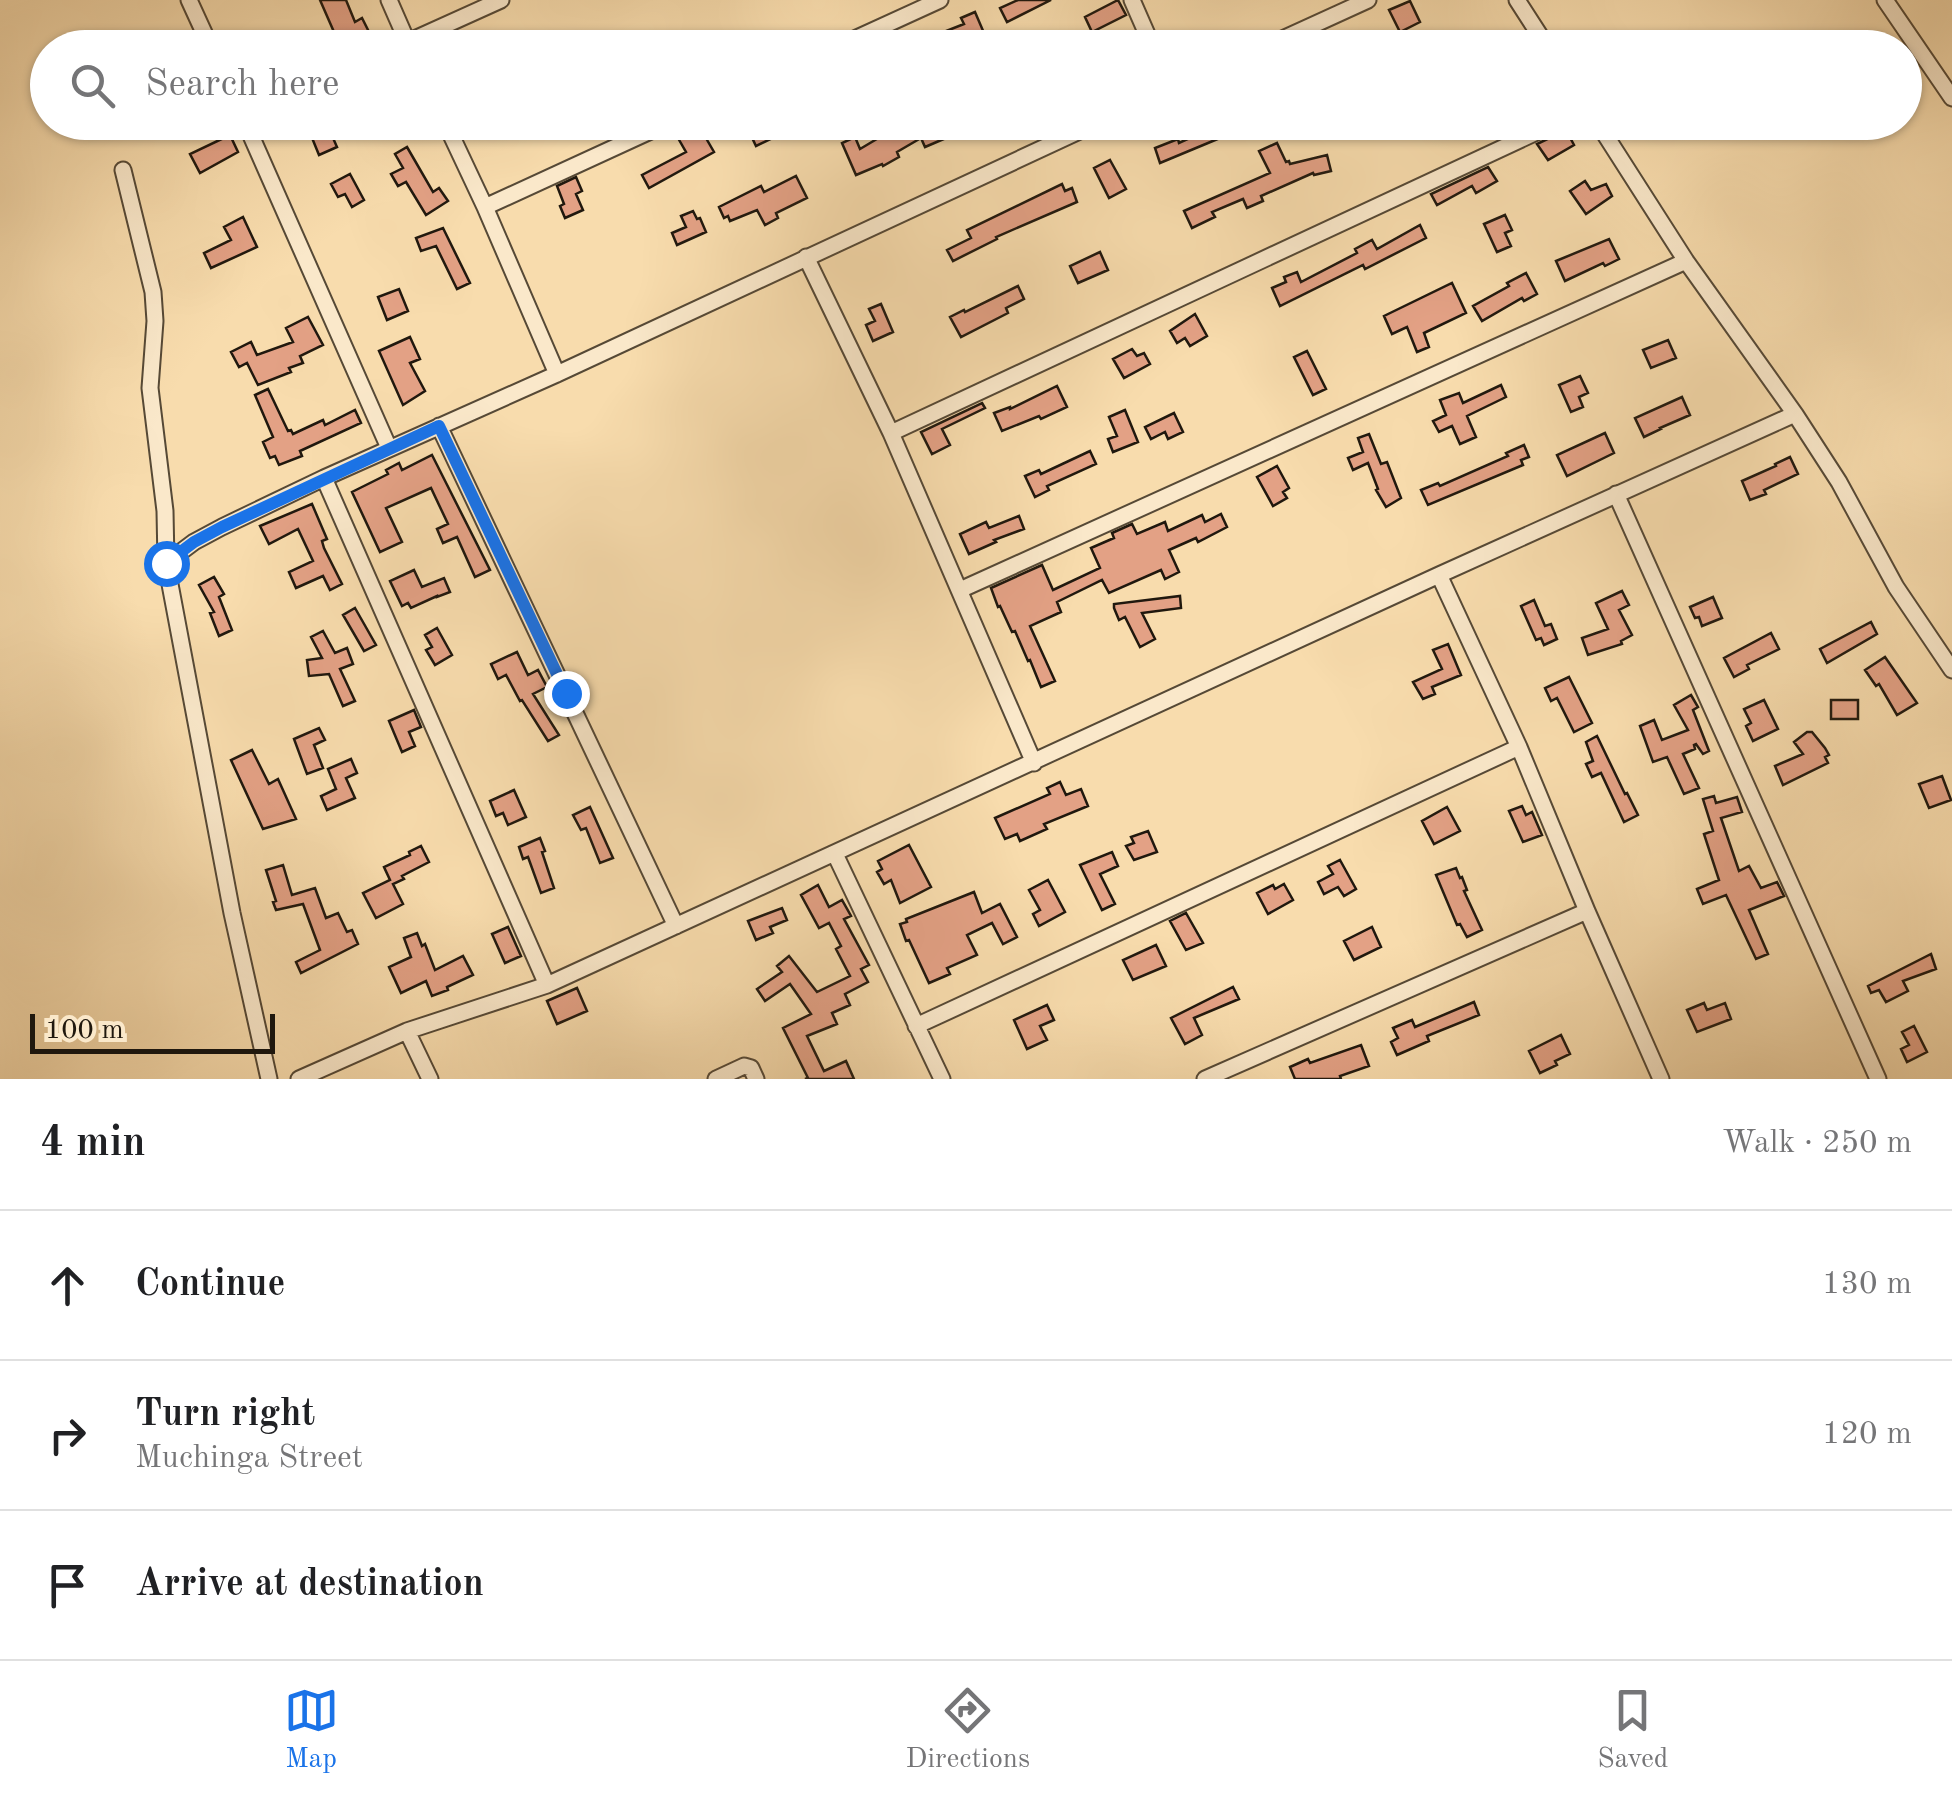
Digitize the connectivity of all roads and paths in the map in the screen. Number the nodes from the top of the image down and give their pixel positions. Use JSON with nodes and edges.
{"nodes":[{"id":1,"x":189,"y":0,"type":"edge"},
{"id":2,"x":390,"y":0,"type":"edge"},
{"id":3,"x":501,"y":0,"type":"edge"},
{"id":4,"x":940,"y":0,"type":"edge"},
{"id":5,"x":1132,"y":0,"type":"edge"},
{"id":6,"x":1368,"y":0,"type":"edge"},
{"id":7,"x":1517,"y":0,"type":"edge"},
{"id":8,"x":1885,"y":0,"type":"edge"},
{"id":9,"x":203,"y":30,"type":"edge"},
{"id":10,"x":403,"y":30,"type":"edge"},
{"id":11,"x":440,"y":30,"type":"edge"},
{"id":12,"x":874,"y":30,"type":"edge"},
{"id":13,"x":1145,"y":30,"type":"edge"},
{"id":14,"x":1302,"y":30,"type":"edge"},
{"id":15,"x":1536,"y":30,"type":"edge"},
{"id":16,"x":1906,"y":30,"type":"edge"},
{"id":17,"x":1922,"y":54,"type":"edge"},
{"id":18,"x":1952,"y":98,"type":"edge"},
{"id":19,"x":253,"y":140,"type":"edge"},
{"id":20,"x":454,"y":140,"type":"edge"},
{"id":21,"x":631,"y":140,"type":"edge"},
{"id":22,"x":1060,"y":140,"type":"edge"},
{"id":23,"x":1519,"y":140,"type":"edge"},
{"id":24,"x":1609,"y":140,"type":"edge"},
{"id":25,"x":123,"y":170,"type":"dead end"},
{"id":26,"x":485,"y":207,"type":"junction"},
{"id":27,"x":806,"y":258,"type":"junction"},
{"id":28,"x":1686,"y":261,"type":"junction"},
{"id":29,"x":557,"y":374,"type":"junction"},
{"id":30,"x":1794,"y":414,"type":"junction"},
{"id":31,"x":439,"y":426,"type":"junction"},
{"id":32,"x":891,"y":433,"type":"junction"},
{"id":33,"x":389,"y":448,"type":"junction"},
{"id":34,"x":324,"y":478,"type":"junction"},
{"id":35,"x":1616,"y":494,"type":"junction"},
{"id":36,"x":166,"y":563,"type":"junction"},
{"id":37,"x":1438,"y":574,"type":"junction"},
{"id":38,"x":960,"y":590,"type":"junction"},
{"id":39,"x":1952,"y":670,"type":"edge"},
{"id":40,"x":1518,"y":747,"type":"junction"},
{"id":41,"x":1034,"y":762,"type":"junction"},
{"id":42,"x":834,"y":854,"type":"junction"},
{"id":43,"x":1587,"y":911,"type":"junction"},
{"id":44,"x":676,"y":926,"type":"junction"},
{"id":45,"x":547,"y":985,"type":"junction"},
{"id":46,"x":916,"y":1026,"type":"junction"},
{"id":47,"x":407,"y":1031,"type":"junction"},
{"id":48,"x":1655,"y":1077,"type":"edge"},
{"id":49,"x":269,"y":1079,"type":"edge"},
{"id":50,"x":299,"y":1079,"type":"edge"},
{"id":51,"x":430,"y":1079,"type":"edge"},
{"id":52,"x":716,"y":1079,"type":"edge"},
{"id":53,"x":756,"y":1079,"type":"edge"},
{"id":54,"x":942,"y":1079,"type":"edge"},
{"id":55,"x":1205,"y":1079,"type":"edge"},
{"id":56,"x":1878,"y":1079,"type":"edge"}],
"edges":[{"from":1,"to":9,"type":"street"},
{"from":2,"to":10,"type":"street"},
{"from":3,"to":11,"type":"street"},
{"from":4,"to":12,"type":"street"},
{"from":5,"to":13,"type":"street"},
{"from":6,"to":14,"type":"street"},
{"from":7,"to":15,"type":"street"},
{"from":8,"to":16,"type":"street"},
{"from":17,"to":18,"type":"street"},
{"from":19,"to":33,"type":"street"},
{"from":20,"to":26,"type":"street"},
{"from":21,"to":26,"type":"street"},
{"from":22,"to":27,"type":"street"},
{"from":23,"to":32,"type":"street"},
{"from":24,"to":28,"type":"street"},
{"from":25,"to":36,"type":"street"},
{"from":26,"to":29,"type":"street"},
{"from":27,"to":29,"type":"street"},
{"from":27,"to":32,"type":"street"},
{"from":28,"to":30,"type":"street"},
{"from":28,"to":38,"type":"street"},
{"from":29,"to":31,"type":"street"},
{"from":30,"to":35,"type":"street"},
{"from":30,"to":39,"type":"street"},
{"from":31,"to":33,"type":"street"},
{"from":31,"to":44,"type":"street"},
{"from":32,"to":38,"type":"street"},
{"from":33,"to":34,"type":"street"},
{"from":34,"to":36,"type":"street"},
{"from":34,"to":45,"type":"street"},
{"from":35,"to":37,"type":"street"},
{"from":35,"to":56,"type":"street"},
{"from":36,"to":49,"type":"street"},
{"from":37,"to":40,"type":"street"},
{"from":37,"to":41,"type":"street"},
{"from":38,"to":41,"type":"street"},
{"from":40,"to":43,"type":"street"},
{"from":40,"to":46,"type":"street"},
{"from":41,"to":42,"type":"street"},
{"from":42,"to":44,"type":"street"},
{"from":42,"to":46,"type":"street"},
{"from":43,"to":48,"type":"street"},
{"from":43,"to":55,"type":"street"},
{"from":44,"to":45,"type":"street"},
{"from":45,"to":47,"type":"street"},
{"from":46,"to":54,"type":"street"},
{"from":47,"to":50,"type":"street"},
{"from":47,"to":51,"type":"street"},
{"from":52,"to":53,"type":"street"}]}
